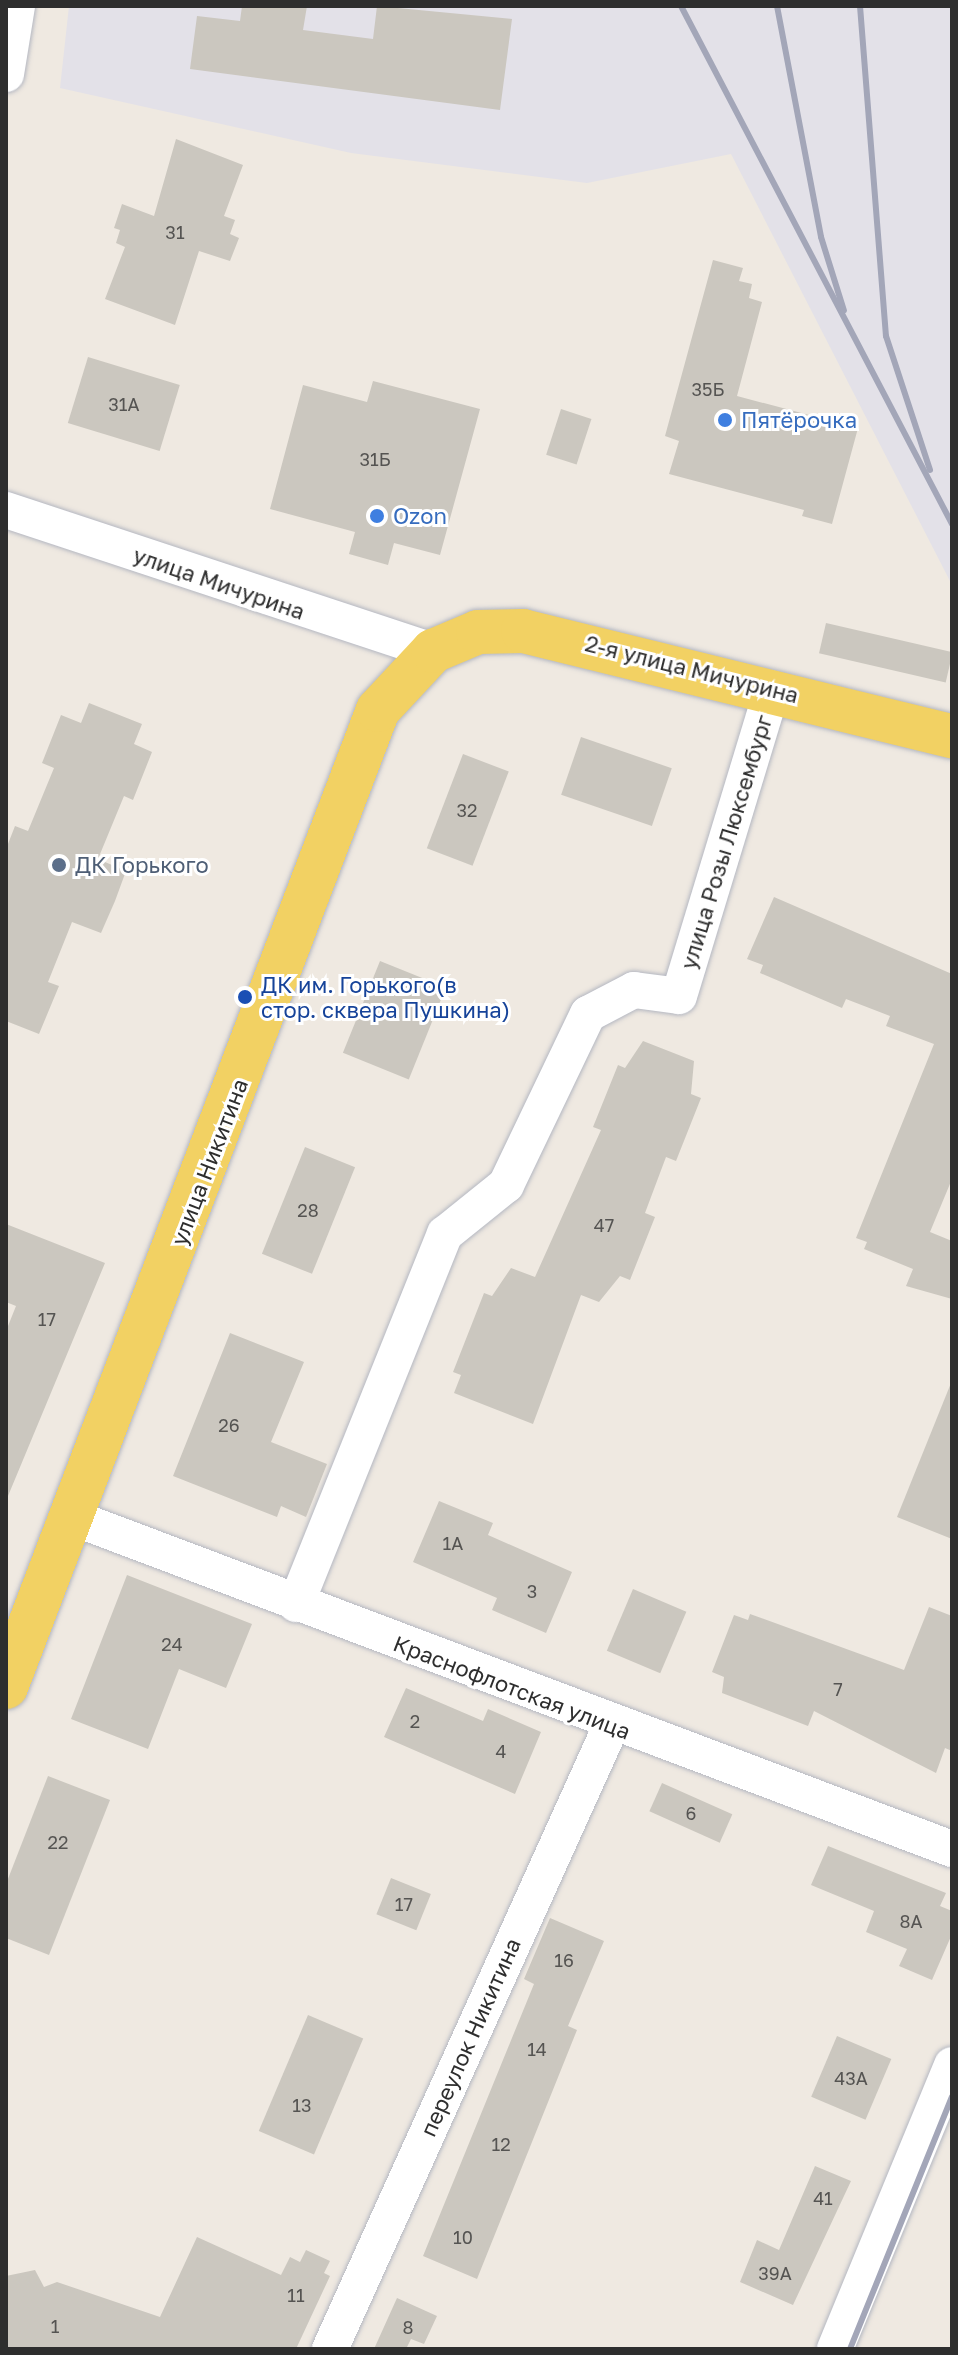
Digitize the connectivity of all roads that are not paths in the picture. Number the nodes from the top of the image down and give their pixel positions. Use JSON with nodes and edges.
{"nodes":[{"id":1,"x":17,"y":6,"type":"edge"},
{"id":2,"x":6,"y":74,"type":"edge"},
{"id":3,"x":6,"y":510,"type":"edge"},
{"id":4,"x":433,"y":651,"type":"junction"},
{"id":5,"x":772,"y":689,"type":"junction"},
{"id":6,"x":952,"y":736,"type":"edge"},
{"id":7,"x":74,"y":1518,"type":"junction"},
{"id":8,"x":296,"y":1604,"type":"junction"},
{"id":9,"x":6,"y":1687,"type":"edge"},
{"id":10,"x":611,"y":1726,"type":"junction"},
{"id":11,"x":952,"y":1849,"type":"edge"},
{"id":12,"x":952,"y":2065,"type":"edge"},
{"id":13,"x":330,"y":2349,"type":"edge"},
{"id":14,"x":835,"y":2349,"type":"edge"}],
"edges":[{"from":1,"to":2,"type":"street"},
{"from":3,"to":4,"type":"street","name":"улица Мичурина"},
{"from":4,"to":5,"type":"main road","name":"2-я улица Мичурина"},
{"from":4,"to":7,"type":"main road","name":"улица Никитина"},
{"from":5,"to":6,"type":"main road","name":"2-я улица Мичурина"},
{"from":5,"to":8,"type":"street","name":"улица Розы Люксембург"},
{"from":7,"to":8,"type":"street","name":"Краснофлотская улица"},
{"from":7,"to":9,"type":"main road","name":"улица Никитина"},
{"from":8,"to":10,"type":"street","name":"Краснофлотская улица"},
{"from":10,"to":11,"type":"street","name":"Краснофлотская улица"},
{"from":10,"to":13,"type":"street","name":"переулок Никитина"},
{"from":12,"to":14,"type":"street"}]}
